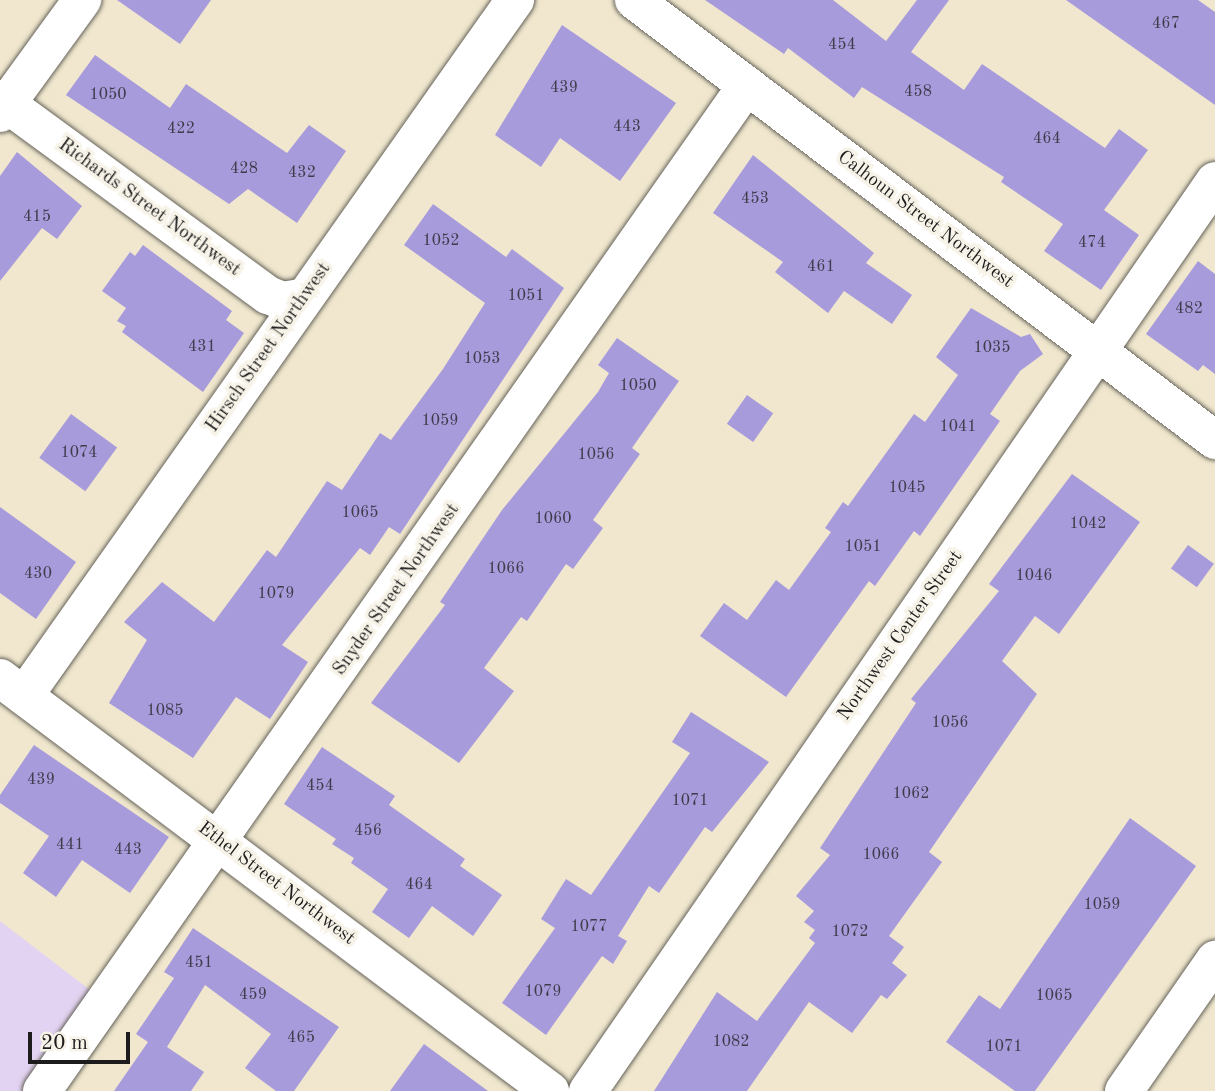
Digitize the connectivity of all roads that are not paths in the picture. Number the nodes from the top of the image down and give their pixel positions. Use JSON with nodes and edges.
{"nodes":[{"id":1,"x":82,"y":0,"type":"edge"},
{"id":2,"x":515,"y":0,"type":"edge"},
{"id":3,"x":634,"y":0,"type":"edge"},
{"id":4,"x":747,"y":85,"type":"junction"},
{"id":5,"x":2,"y":105,"type":"edge"},
{"id":6,"x":1215,"y":181,"type":"edge"},
{"id":7,"x":305,"y":297,"type":"junction"},
{"id":8,"x":1097,"y":351,"type":"junction"},
{"id":9,"x":1215,"y":440,"type":"edge"},
{"id":10,"x":12,"y":687,"type":"edge"},
{"id":11,"x":221,"y":843,"type":"junction"},
{"id":12,"x":1215,"y":960,"type":"edge"},
{"id":13,"x":42,"y":1091,"type":"edge"},
{"id":14,"x":551,"y":1091,"type":"edge"},
{"id":15,"x":588,"y":1091,"type":"edge"},
{"id":16,"x":1124,"y":1091,"type":"edge"}],
"edges":[{"from":1,"to":5,"type":"street"},
{"from":2,"to":7,"type":"street","name":"Hirsch Street Northwest"},
{"from":3,"to":4,"type":"street","name":"Calhoun Street Northwest"},
{"from":4,"to":8,"type":"street","name":"Calhoun Street Northwest"},
{"from":4,"to":11,"type":"street","name":"Snyder Street Northwest"},
{"from":5,"to":7,"type":"street","name":"Richards Street Northwest"},
{"from":6,"to":8,"type":"street","name":"Northwest Center Street"},
{"from":7,"to":10,"type":"street","name":"Hirsch Street Northwest"},
{"from":8,"to":9,"type":"street","name":"Calhoun Street Northwest"},
{"from":8,"to":15,"type":"street","name":"Northwest Center Street"},
{"from":10,"to":11,"type":"street","name":"Ethel Street Northwest"},
{"from":11,"to":13,"type":"street","name":"Snyder Street Northwest"},
{"from":11,"to":14,"type":"street","name":"Ethel Street Northwest"},
{"from":12,"to":16,"type":"street"}]}
